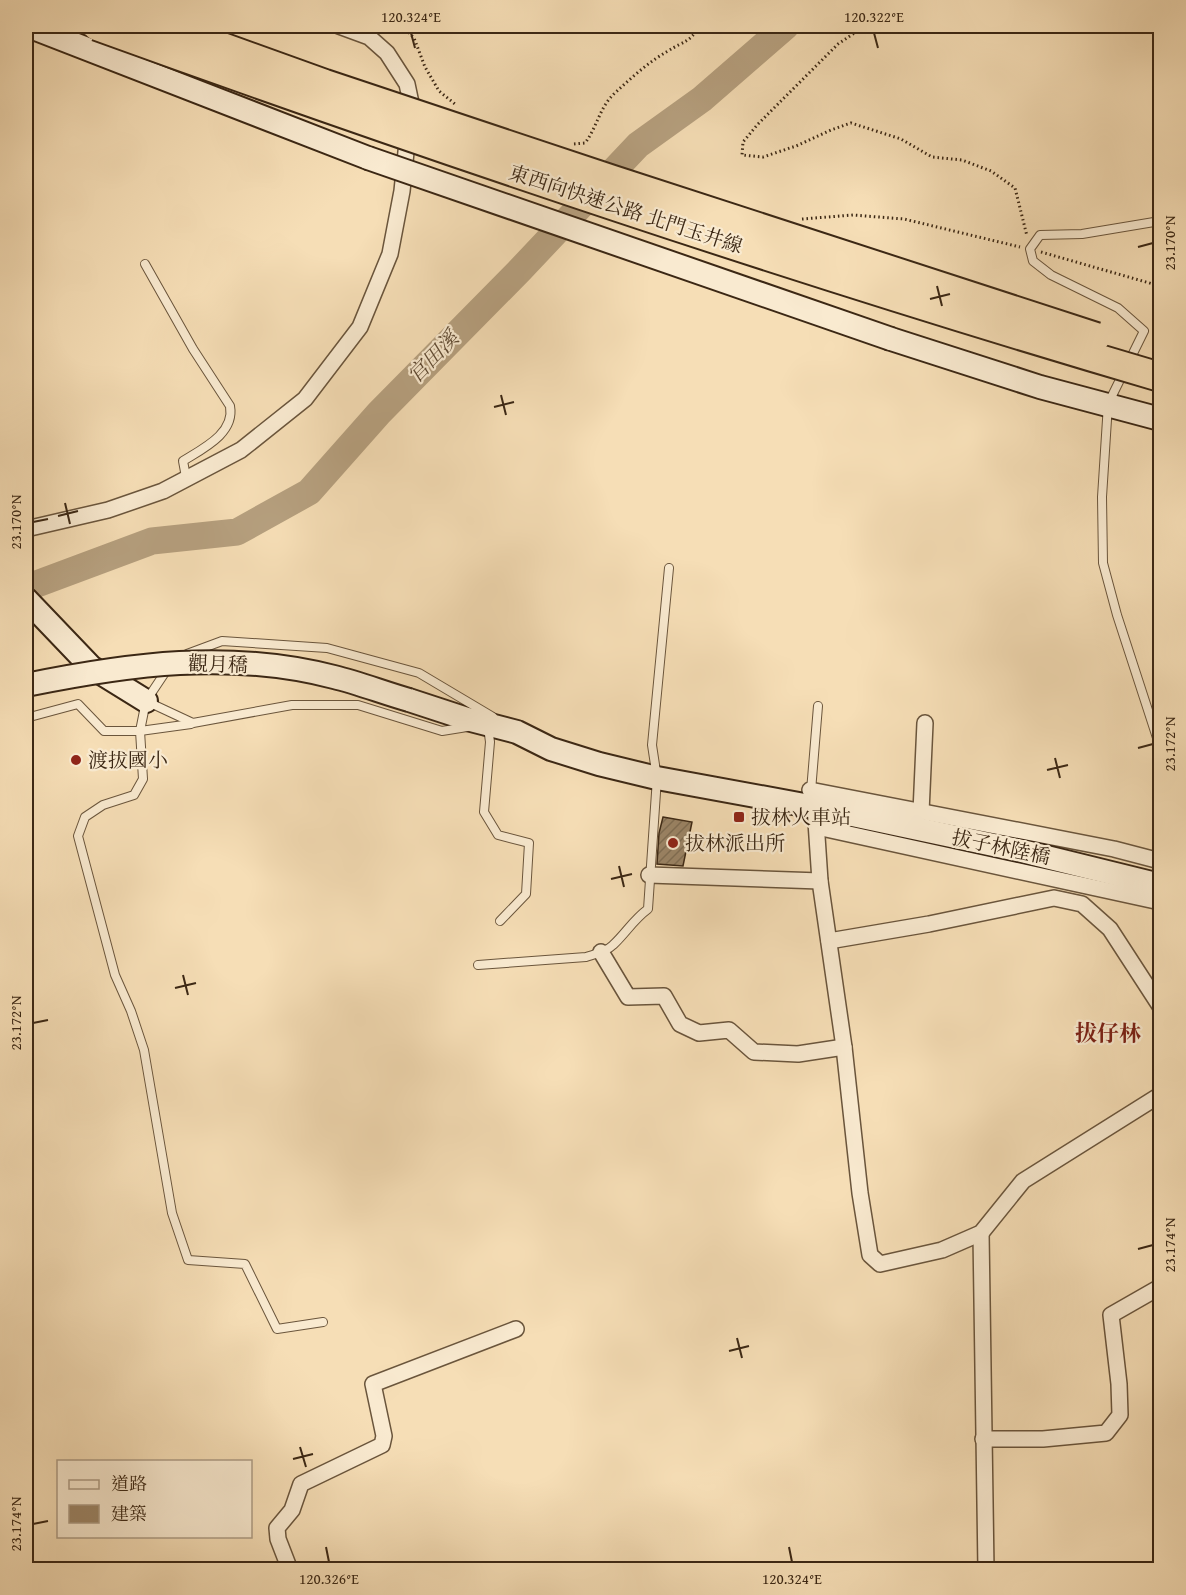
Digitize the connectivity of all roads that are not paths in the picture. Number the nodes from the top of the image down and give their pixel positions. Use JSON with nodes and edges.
{"nodes":[{"id":1,"x":28,"y":26,"type":"edge"},
{"id":2,"x":97,"y":26,"type":"edge"},
{"id":3,"x":165,"y":26,"type":"edge"},
{"id":4,"x":339,"y":26,"type":"edge"},
{"id":5,"x":1161,"y":221,"type":"edge"},
{"id":6,"x":145,"y":264,"type":"dead end"},
{"id":7,"x":1161,"y":356,"type":"edge"},
{"id":8,"x":1161,"y":376,"type":"edge"},
{"id":9,"x":1108,"y":404,"type":"junction"},
{"id":10,"x":1161,"y":419,"type":"edge"},
{"id":11,"x":186,"y":477,"type":"junction"},
{"id":12,"x":26,"y":530,"type":"edge"},
{"id":13,"x":669,"y":568,"type":"dead end"},
{"id":14,"x":26,"y":599,"type":"edge"},
{"id":15,"x":26,"y":685,"type":"edge"},
{"id":16,"x":146,"y":701,"type":"junction"},
{"id":17,"x":818,"y":706,"type":"dead end"},
{"id":18,"x":26,"y":718,"type":"edge"},
{"id":19,"x":193,"y":723,"type":"junction"},
{"id":20,"x":925,"y":723,"type":"dead end"},
{"id":21,"x":488,"y":724,"type":"junction"},
{"id":22,"x":140,"y":731,"type":"junction"},
{"id":23,"x":517,"y":732,"type":"junction"},
{"id":24,"x":1161,"y":747,"type":"edge"},
{"id":25,"x":657,"y":778,"type":"junction"},
{"id":26,"x":814,"y":808,"type":"junction"},
{"id":27,"x":921,"y":812,"type":"junction"},
{"id":28,"x":1161,"y":861,"type":"edge"},
{"id":29,"x":650,"y":875,"type":"junction"},
{"id":30,"x":820,"y":881,"type":"junction"},
{"id":31,"x":1161,"y":885,"type":"edge"},
{"id":32,"x":1161,"y":902,"type":"edge"},
{"id":33,"x":500,"y":921,"type":"dead end"},
{"id":34,"x":829,"y":941,"type":"junction"},
{"id":35,"x":601,"y":952,"type":"junction"},
{"id":36,"x":478,"y":965,"type":"dead end"},
{"id":37,"x":1161,"y":1006,"type":"edge"},
{"id":38,"x":844,"y":1047,"type":"junction"},
{"id":39,"x":1161,"y":1095,"type":"edge"},
{"id":40,"x":981,"y":1233,"type":"junction"},
{"id":41,"x":1161,"y":1287,"type":"edge"},
{"id":42,"x":323,"y":1322,"type":"dead end"},
{"id":43,"x":516,"y":1329,"type":"dead end"},
{"id":44,"x":983,"y":1439,"type":"junction"},
{"id":45,"x":290,"y":1569,"type":"edge"},
{"id":46,"x":986,"y":1569,"type":"edge"}],
"edges":[{"from":1,"to":9,"type":"main road","bridge":true},
{"from":2,"to":8,"type":"highway","name":"東西向快速公路 北門玉井線","bridge":true},
{"from":3,"to":7,"type":"highway","name":"東西向快速公路 北門玉井線","bridge":true},
{"from":4,"to":11,"type":"street"},
{"from":5,"to":9,"type":"lane"},
{"from":6,"to":11,"type":"lane"},
{"from":9,"to":10,"type":"main road"},
{"from":9,"to":24,"type":"lane"},
{"from":11,"to":12,"type":"street"},
{"from":13,"to":25,"type":"lane"},
{"from":14,"to":16,"type":"main road"},
{"from":15,"to":21,"type":"main road","name":"觀月穚","bridge":true},
{"from":16,"to":19,"type":"lane"},
{"from":16,"to":22,"type":"lane"},
{"from":16,"to":23,"type":"lane"},
{"from":17,"to":26,"type":"lane"},
{"from":18,"to":22,"type":"lane"},
{"from":19,"to":21,"type":"lane"},
{"from":19,"to":22,"type":"lane"},
{"from":20,"to":27,"type":"street"},
{"from":21,"to":23,"type":"main road","name":"觀月穚"},
{"from":21,"to":33,"type":"lane"},
{"from":22,"to":42,"type":"lane"},
{"from":23,"to":25,"type":"main road","name":"觀月穚"},
{"from":25,"to":26,"type":"main road","name":"拔子林陸橋"},
{"from":25,"to":29,"type":"lane"},
{"from":26,"to":27,"type":"street"},
{"from":26,"to":30,"type":"street"},
{"from":26,"to":31,"type":"main road","name":"拔子林陸橋"},
{"from":26,"to":32,"type":"street"},
{"from":27,"to":28,"type":"street"},
{"from":29,"to":30,"type":"street"},
{"from":29,"to":35,"type":"lane"},
{"from":30,"to":34,"type":"street"},
{"from":34,"to":37,"type":"street"},
{"from":34,"to":38,"type":"street"},
{"from":35,"to":36,"type":"lane"},
{"from":35,"to":38,"type":"street"},
{"from":38,"to":40,"type":"street"},
{"from":39,"to":40,"type":"street"},
{"from":40,"to":44,"type":"street"},
{"from":41,"to":44,"type":"street"},
{"from":43,"to":45,"type":"street"},
{"from":44,"to":46,"type":"street"}]}
